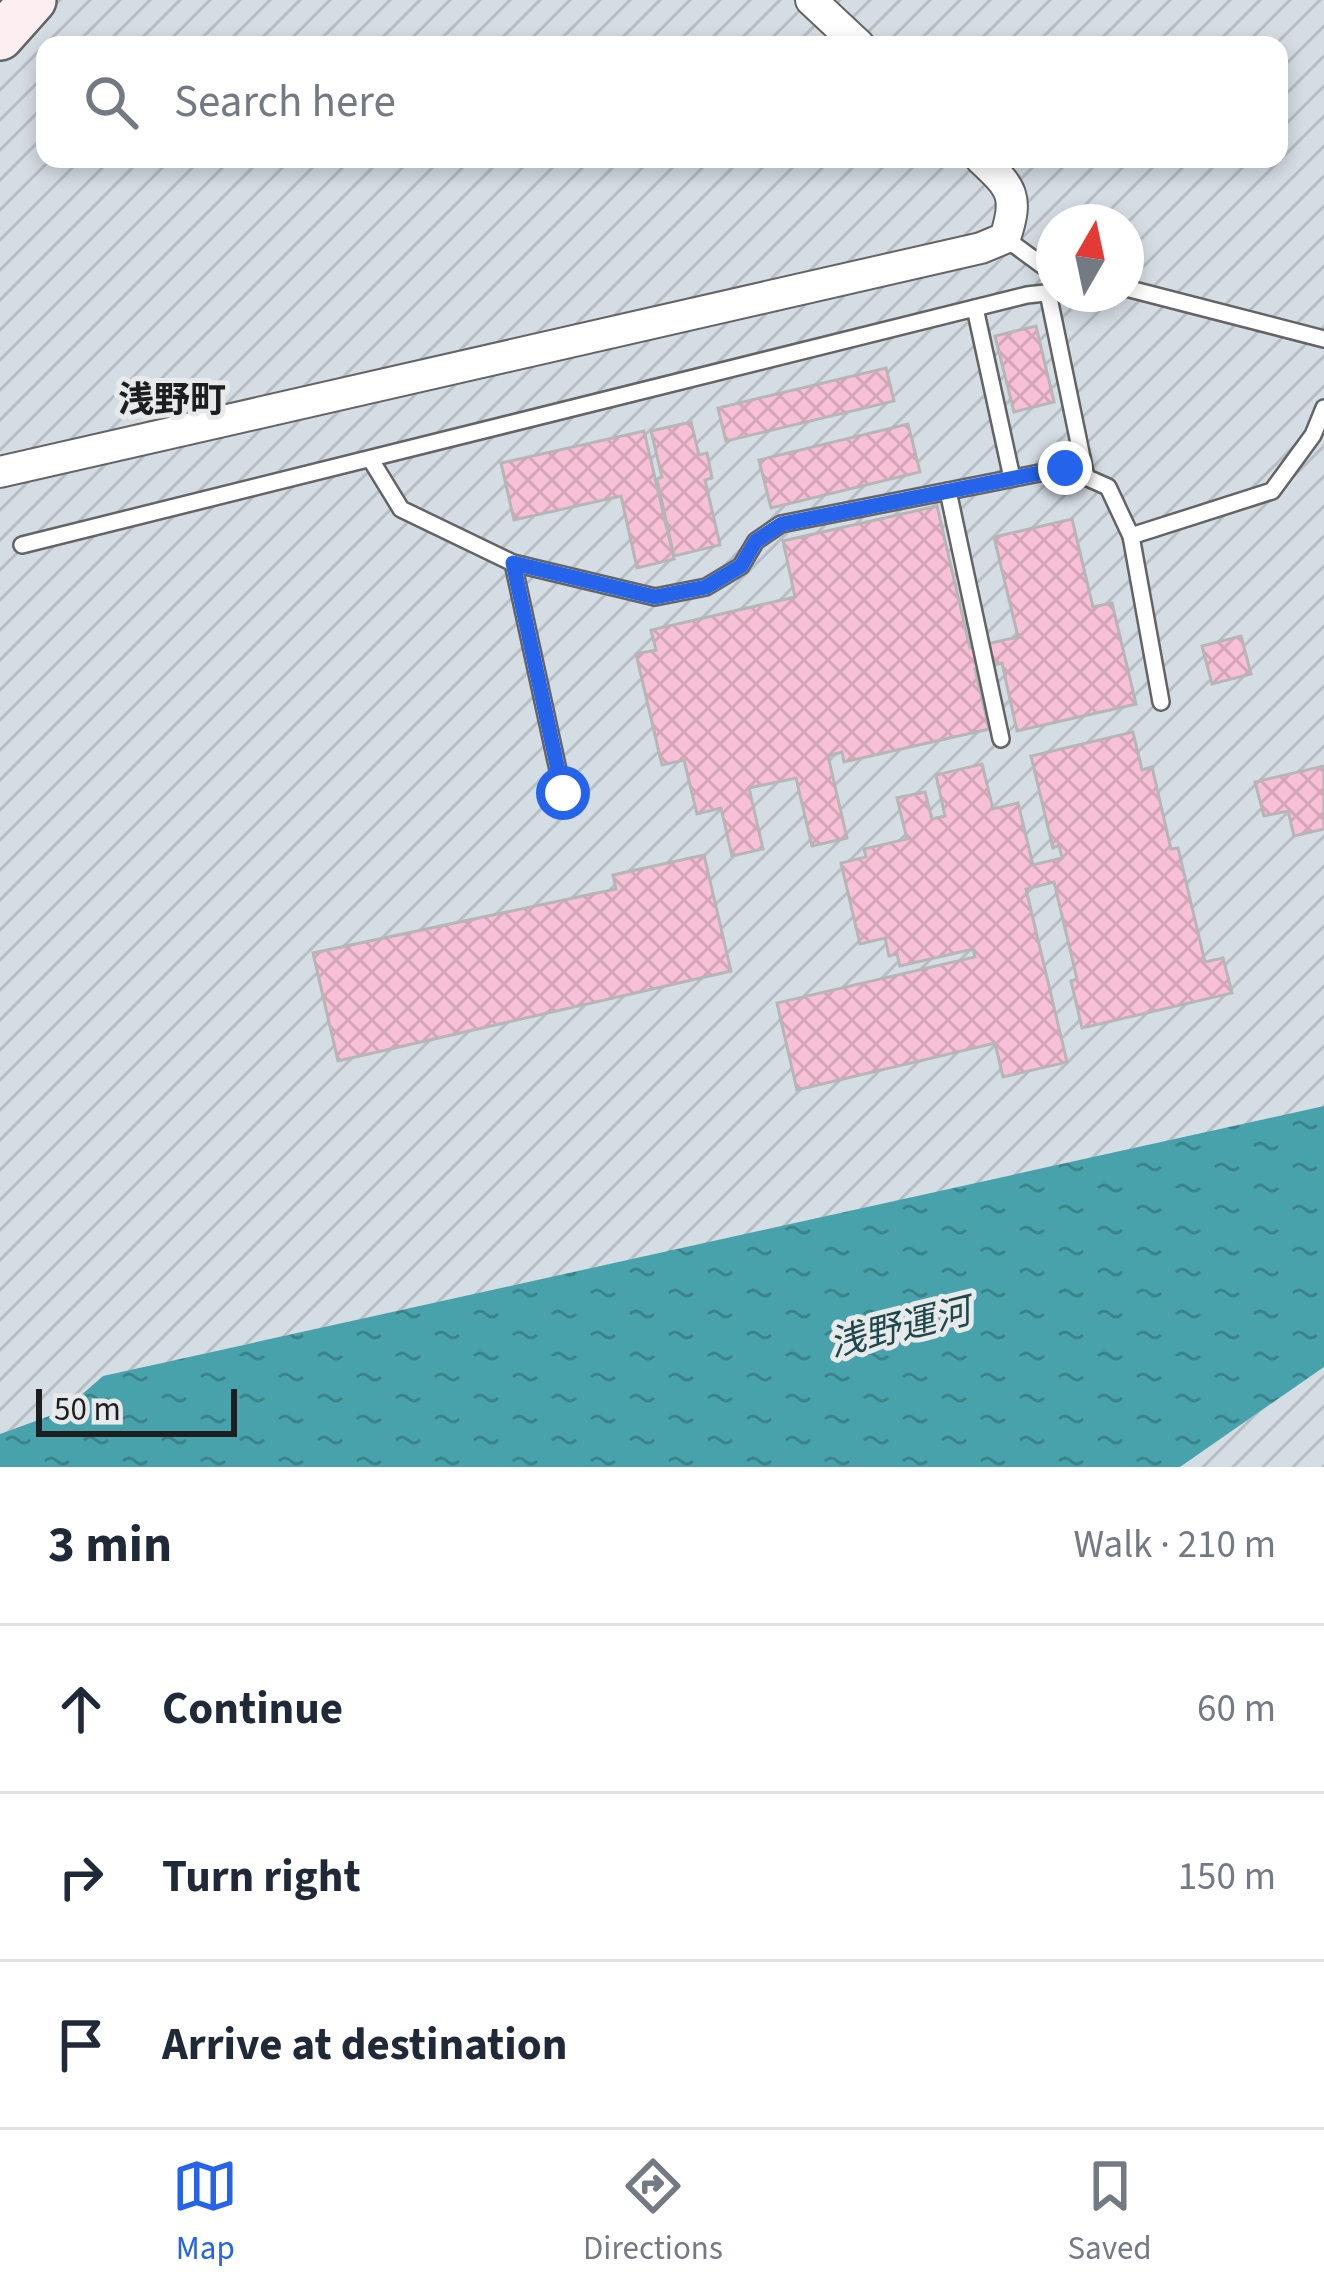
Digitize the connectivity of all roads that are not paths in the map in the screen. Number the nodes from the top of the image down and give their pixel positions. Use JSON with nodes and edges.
{"nodes":[{"id":1,"x":33,"y":0,"type":"edge"},
{"id":2,"x":812,"y":0,"type":"edge"},
{"id":3,"x":850,"y":36,"type":"edge"},
{"id":4,"x":0,"y":37,"type":"edge"},
{"id":5,"x":990,"y":168,"type":"edge"},
{"id":6,"x":1005,"y":238,"type":"junction"},
{"id":7,"x":1036,"y":261,"type":"edge"},
{"id":8,"x":1144,"y":292,"type":"edge"},
{"id":9,"x":1036,"y":295,"type":"edge"},
{"id":10,"x":975,"y":308,"type":"junction"},
{"id":11,"x":1055,"y":312,"type":"edge"},
{"id":12,"x":1324,"y":339,"type":"edge"},
{"id":13,"x":1324,"y":408,"type":"edge"},
{"id":14,"x":371,"y":460,"type":"junction"},
{"id":15,"x":0,"y":472,"type":"edge"},
{"id":16,"x":1012,"y":478,"type":"junction"},
{"id":17,"x":1086,"y":478,"type":"junction"},
{"id":18,"x":948,"y":491,"type":"junction"},
{"id":19,"x":1131,"y":536,"type":"junction"},
{"id":20,"x":22,"y":545,"type":"dead end"},
{"id":21,"x":513,"y":563,"type":"junction"},
{"id":22,"x":1161,"y":702,"type":"dead end"},
{"id":23,"x":1001,"y":740,"type":"dead end"},
{"id":24,"x":563,"y":793,"type":"dead end"}],
"edges":[{"from":1,"to":4,"type":"street"},
{"from":2,"to":3,"type":"street"},
{"from":5,"to":6,"type":"street"},
{"from":6,"to":7,"type":"lane"},
{"from":6,"to":15,"type":"street"},
{"from":8,"to":12,"type":"lane"},
{"from":9,"to":10,"type":"lane"},
{"from":10,"to":14,"type":"lane"},
{"from":10,"to":16,"type":"lane"},
{"from":11,"to":17,"type":"lane"},
{"from":13,"to":19,"type":"lane"},
{"from":14,"to":20,"type":"lane"},
{"from":14,"to":21,"type":"lane"},
{"from":16,"to":17,"type":"lane"},
{"from":16,"to":18,"type":"lane"},
{"from":17,"to":19,"type":"lane"},
{"from":18,"to":21,"type":"lane"},
{"from":18,"to":23,"type":"lane"},
{"from":19,"to":22,"type":"lane"},
{"from":21,"to":24,"type":"lane"}]}
